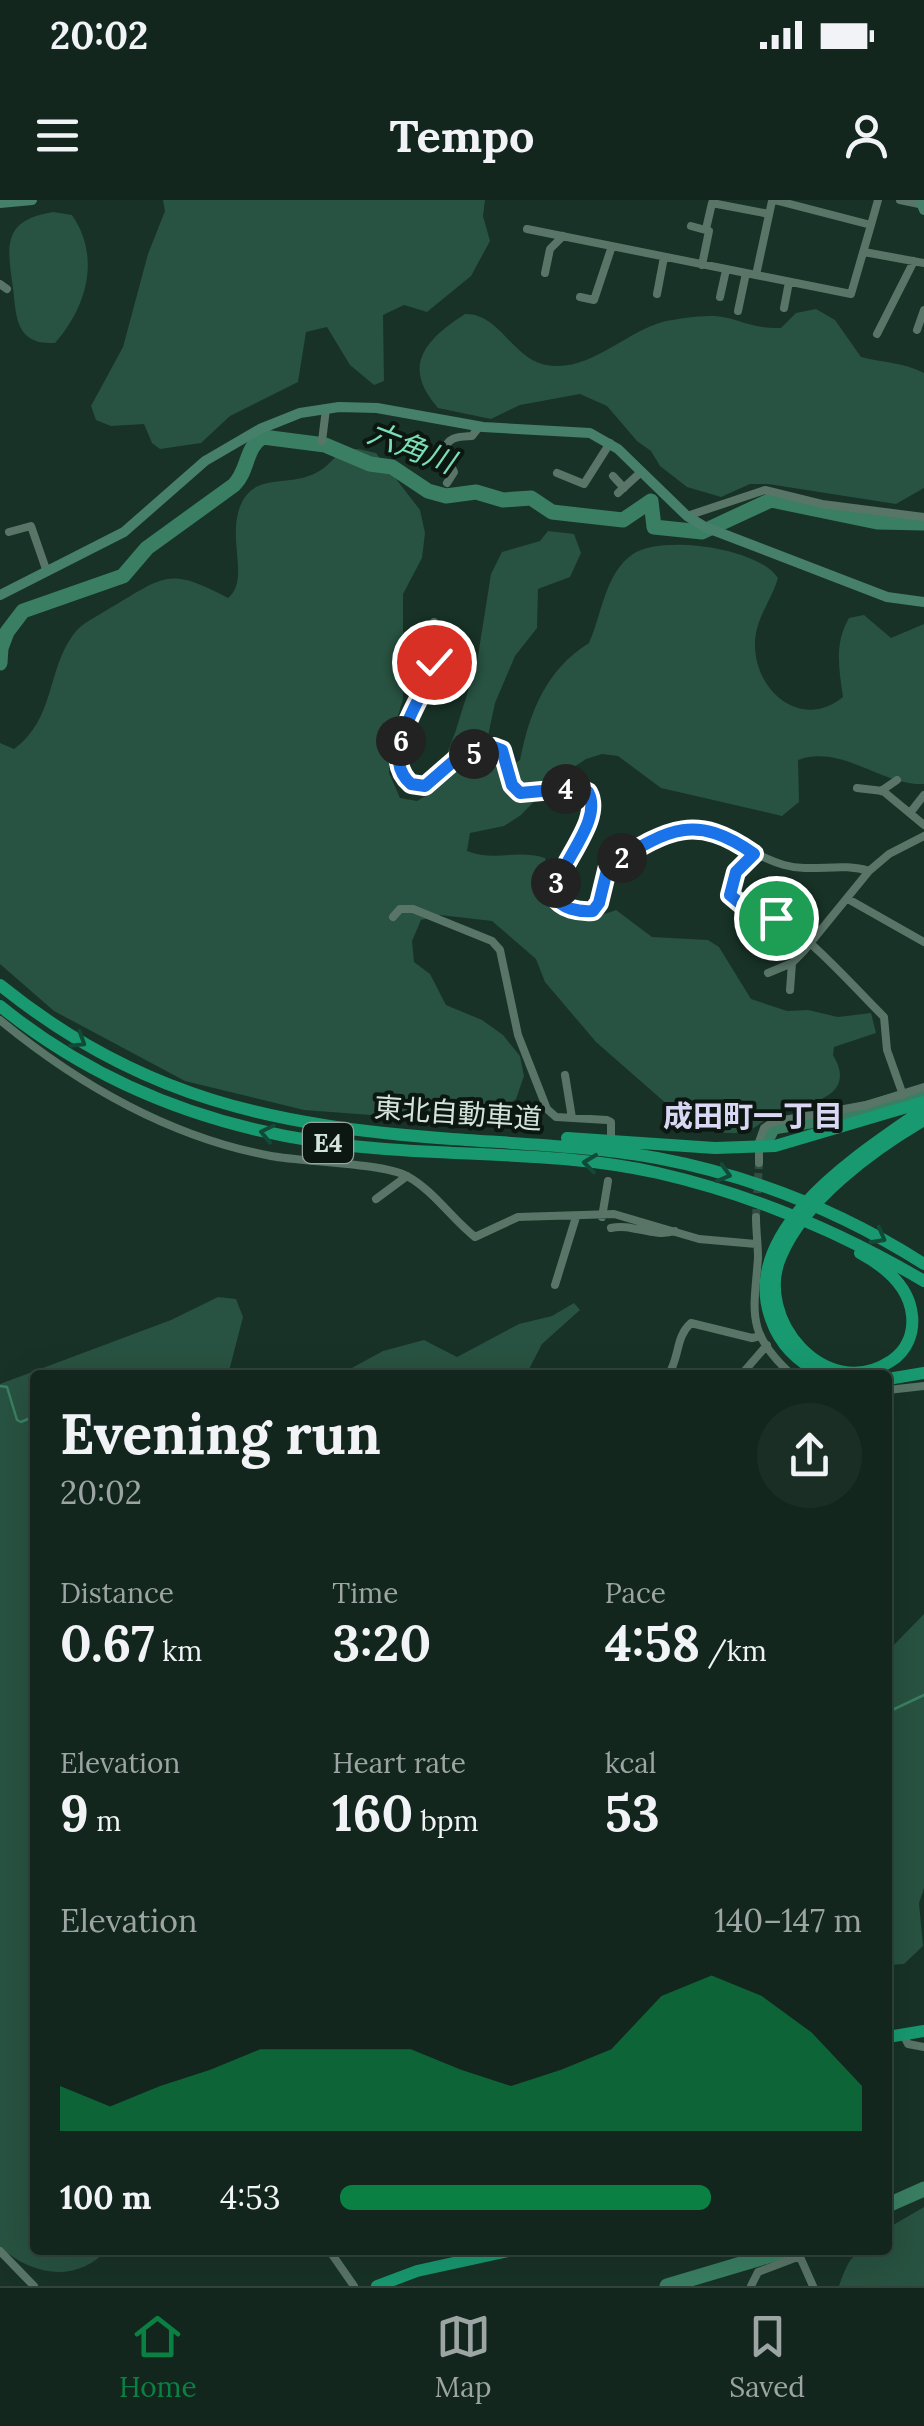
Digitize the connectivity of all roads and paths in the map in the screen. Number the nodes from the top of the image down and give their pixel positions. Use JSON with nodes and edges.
{"nodes":[{"id":1,"x":32,"y":200,"type":"edge"},
{"id":2,"x":778,"y":200,"type":"edge"},
{"id":3,"x":878,"y":200,"type":"edge"},
{"id":4,"x":900,"y":200,"type":"edge"},
{"id":5,"x":0,"y":203,"type":"edge"},
{"id":6,"x":923,"y":205,"type":"edge"},
{"id":7,"x":769,"y":214,"type":"junction"},
{"id":8,"x":871,"y":225,"type":"junction"},
{"id":9,"x":691,"y":226,"type":"dead end"},
{"id":10,"x":527,"y":229,"type":"dead end"},
{"id":11,"x":706,"y":229,"type":"junction"},
{"id":12,"x":562,"y":236,"type":"junction"},
{"id":13,"x":612,"y":246,"type":"junction"},
{"id":14,"x":864,"y":252,"type":"junction"},
{"id":15,"x":664,"y":258,"type":"junction"},
{"id":16,"x":919,"y":262,"type":"edge"},
{"id":17,"x":702,"y":265,"type":"junction"},
{"id":18,"x":726,"y":270,"type":"junction"},
{"id":19,"x":544,"y":273,"type":"dead end"},
{"id":20,"x":750,"y":274,"type":"junction"},
{"id":21,"x":789,"y":282,"type":"junction"},
{"id":22,"x":657,"y":294,"type":"dead end"},
{"id":23,"x":580,"y":297,"type":"dead end"},
{"id":24,"x":720,"y":297,"type":"dead end"},
{"id":25,"x":784,"y":308,"type":"dead end"},
{"id":26,"x":924,"y":310,"type":"edge"},
{"id":27,"x":738,"y":312,"type":"dead end"},
{"id":28,"x":917,"y":330,"type":"dead end"},
{"id":29,"x":877,"y":334,"type":"dead end"},
{"id":30,"x":326,"y":409,"type":"junction"},
{"id":31,"x":480,"y":427,"type":"junction"},
{"id":32,"x":322,"y":441,"type":"dead end"},
{"id":33,"x":610,"y":444,"type":"junction"},
{"id":34,"x":641,"y":472,"type":"junction"},
{"id":35,"x":558,"y":473,"type":"dead end"},
{"id":36,"x":612,"y":476,"type":"dead end"},
{"id":37,"x":448,"y":483,"type":"dead end"},
{"id":38,"x":687,"y":516,"type":"junction"},
{"id":39,"x":924,"y":517,"type":"edge"},
{"id":40,"x":9,"y":532,"type":"dead end"},
{"id":41,"x":46,"y":572,"type":"junction"},
{"id":42,"x":0,"y":595,"type":"edge"},
{"id":43,"x":924,"y":602,"type":"edge"},
{"id":44,"x":434,"y":622,"type":"dead end"},
{"id":45,"x":897,"y":780,"type":"dead end"},
{"id":46,"x":857,"y":788,"type":"dead end"},
{"id":47,"x":881,"y":790,"type":"junction"},
{"id":48,"x":924,"y":794,"type":"edge"},
{"id":49,"x":910,"y":814,"type":"junction"},
{"id":50,"x":924,"y":825,"type":"edge"},
{"id":51,"x":924,"y":837,"type":"edge"},
{"id":52,"x":754,"y":854,"type":"junction"},
{"id":53,"x":796,"y":854,"type":"dead end"},
{"id":54,"x":794,"y":867,"type":"junction"},
{"id":55,"x":869,"y":871,"type":"junction"},
{"id":56,"x":848,"y":898,"type":"junction"},
{"id":57,"x":393,"y":918,"type":"dead end"},
{"id":58,"x":924,"y":942,"type":"edge"},
{"id":59,"x":809,"y":946,"type":"junction"},
{"id":60,"x":792,"y":963,"type":"junction"},
{"id":61,"x":768,"y":974,"type":"dead end"},
{"id":62,"x":790,"y":980,"type":"junction"},
{"id":63,"x":0,"y":984,"type":"edge"},
{"id":64,"x":804,"y":986,"type":"dead end"},
{"id":65,"x":790,"y":990,"type":"dead end"},
{"id":66,"x":0,"y":1006,"type":"edge"},
{"id":67,"x":0,"y":1020,"type":"edge"},
{"id":68,"x":565,"y":1075,"type":"dead end"},
{"id":69,"x":924,"y":1087,"type":"edge"},
{"id":70,"x":903,"y":1095,"type":"junction"},
{"id":71,"x":924,"y":1106,"type":"edge"},
{"id":72,"x":572,"y":1118,"type":"junction"},
{"id":73,"x":924,"y":1120,"type":"edge"},
{"id":74,"x":385,"y":1133,"type":"junction"},
{"id":75,"x":610,"y":1134,"type":"dead end"},
{"id":76,"x":760,"y":1142,"type":"dead end"},
{"id":77,"x":407,"y":1176,"type":"junction"},
{"id":78,"x":608,"y":1181,"type":"dead end"},
{"id":79,"x":376,"y":1199,"type":"dead end"},
{"id":80,"x":576,"y":1217,"type":"junction"},
{"id":81,"x":602,"y":1217,"type":"junction"},
{"id":82,"x":756,"y":1217,"type":"tunnel mouth"},
{"id":83,"x":611,"y":1228,"type":"dead end"},
{"id":84,"x":821,"y":1228,"type":"junction"},
{"id":85,"x":675,"y":1231,"type":"junction"},
{"id":86,"x":756,"y":1244,"type":"junction"},
{"id":87,"x":924,"y":1264,"type":"edge"},
{"id":88,"x":924,"y":1281,"type":"edge"},
{"id":89,"x":555,"y":1285,"type":"dead end"},
{"id":90,"x":764,"y":1340,"type":"junction"},
{"id":91,"x":671,"y":1370,"type":"edge"},
{"id":92,"x":744,"y":1370,"type":"edge"},
{"id":93,"x":788,"y":1370,"type":"edge"},
{"id":94,"x":817,"y":1370,"type":"edge"},
{"id":95,"x":924,"y":1373,"type":"edge"},
{"id":96,"x":892,"y":1378,"type":"edge"},
{"id":97,"x":924,"y":1386,"type":"edge"},
{"id":98,"x":892,"y":1390,"type":"edge"},
{"id":99,"x":924,"y":2031,"type":"edge"},
{"id":100,"x":903,"y":2034,"type":"junction"},
{"id":101,"x":892,"y":2036,"type":"edge"},
{"id":102,"x":924,"y":2047,"type":"edge"},
{"id":103,"x":0,"y":2252,"type":"edge"},
{"id":104,"x":332,"y":2255,"type":"edge"},
{"id":105,"x":488,"y":2255,"type":"edge"},
{"id":106,"x":794,"y":2255,"type":"edge"},
{"id":107,"x":799,"y":2255,"type":"edge"},
{"id":108,"x":34,"y":2286,"type":"edge"},
{"id":109,"x":354,"y":2286,"type":"edge"},
{"id":110,"x":376,"y":2286,"type":"edge"},
{"id":111,"x":751,"y":2286,"type":"edge"},
{"id":112,"x":813,"y":2286,"type":"edge"}],
"edges":[{"from":1,"to":5,"type":"street"},
{"from":2,"to":7,"type":"street"},
{"from":2,"to":8,"type":"street"},
{"from":3,"to":8,"type":"street"},
{"from":4,"to":6,"type":"street"},
{"from":7,"to":11,"type":"street"},
{"from":7,"to":20,"type":"street"},
{"from":8,"to":14,"type":"street"},
{"from":9,"to":11,"type":"street"},
{"from":10,"to":12,"type":"street"},
{"from":11,"to":17,"type":"street"},
{"from":12,"to":13,"type":"street"},
{"from":12,"to":19,"type":"street"},
{"from":13,"to":15,"type":"street"},
{"from":13,"to":23,"type":"street"},
{"from":14,"to":16,"type":"street"},
{"from":14,"to":21,"type":"street"},
{"from":15,"to":17,"type":"street"},
{"from":15,"to":22,"type":"street"},
{"from":16,"to":29,"type":"street"},
{"from":17,"to":18,"type":"street"},
{"from":18,"to":20,"type":"street"},
{"from":18,"to":24,"type":"street"},
{"from":20,"to":21,"type":"street"},
{"from":20,"to":27,"type":"street"},
{"from":21,"to":25,"type":"street"},
{"from":26,"to":28,"type":"street"},
{"from":30,"to":31,"type":"street"},
{"from":30,"to":32,"type":"street"},
{"from":30,"to":41,"type":"street"},
{"from":31,"to":33,"type":"street"},
{"from":31,"to":37,"type":"street"},
{"from":33,"to":34,"type":"street"},
{"from":33,"to":35,"type":"street"},
{"from":34,"to":36,"type":"street"},
{"from":34,"to":38,"type":"street"},
{"from":38,"to":39,"type":"street"},
{"from":38,"to":43,"type":"street"},
{"from":40,"to":41,"type":"street"},
{"from":41,"to":42,"type":"street"},
{"from":44,"to":52,"type":"street"},
{"from":45,"to":47,"type":"street"},
{"from":46,"to":47,"type":"street"},
{"from":47,"to":49,"type":"street"},
{"from":48,"to":49,"type":"street"},
{"from":49,"to":50,"type":"street"},
{"from":51,"to":55,"type":"street"},
{"from":52,"to":54,"type":"street"},
{"from":52,"to":59,"type":"street"},
{"from":53,"to":54,"type":"street"},
{"from":54,"to":55,"type":"street"},
{"from":55,"to":56,"type":"street"},
{"from":56,"to":58,"type":"street"},
{"from":56,"to":59,"type":"street"},
{"from":57,"to":72,"type":"street"},
{"from":59,"to":60,"type":"street"},
{"from":59,"to":70,"type":"street"},
{"from":60,"to":61,"type":"street"},
{"from":60,"to":62,"type":"street"},
{"from":62,"to":64,"type":"street"},
{"from":62,"to":65,"type":"street"},
{"from":63,"to":74,"type":"highway","name":"東北自動車道","number":"E4","one_way":true},
{"from":84,"to":66,"type":"highway","name":"東北自動車道","number":"E4","one_way":true},
{"from":67,"to":77,"type":"street"},
{"from":68,"to":72,"type":"street"},
{"from":69,"to":70,"type":"street"},
{"from":70,"to":76,"type":"street"},
{"from":71,"to":74,"type":"highway"},
{"from":71,"to":94,"type":"highway"},
{"from":72,"to":75,"type":"street"},
{"from":73,"to":84,"type":"highway"},
{"from":74,"to":87,"type":"highway","name":"東北自動車道","number":"E4","one_way":true},
{"from":77,"to":79,"type":"street"},
{"from":77,"to":80,"type":"street"},
{"from":78,"to":81,"type":"street"},
{"from":80,"to":81,"type":"street"},
{"from":80,"to":89,"type":"street"},
{"from":81,"to":85,"type":"street"},
{"from":82,"to":86,"type":"street"},
{"from":83,"to":85,"type":"street"},
{"from":84,"to":88,"type":"highway","name":"東北自動車道","number":"E4"},
{"from":85,"to":86,"type":"street"},
{"from":86,"to":90,"type":"street"},
{"from":90,"to":91,"type":"street"},
{"from":90,"to":92,"type":"street"},
{"from":90,"to":93,"type":"street"},
{"from":95,"to":96,"type":"highway"},
{"from":97,"to":98,"type":"street"},
{"from":99,"to":100,"type":"highway"},
{"from":100,"to":101,"type":"highway"},
{"from":100,"to":102,"type":"street"},
{"from":103,"to":108,"type":"street"},
{"from":104,"to":109,"type":"street"},
{"from":105,"to":110,"type":"highway"},
{"from":106,"to":111,"type":"street"},
{"from":107,"to":112,"type":"street"}]}
